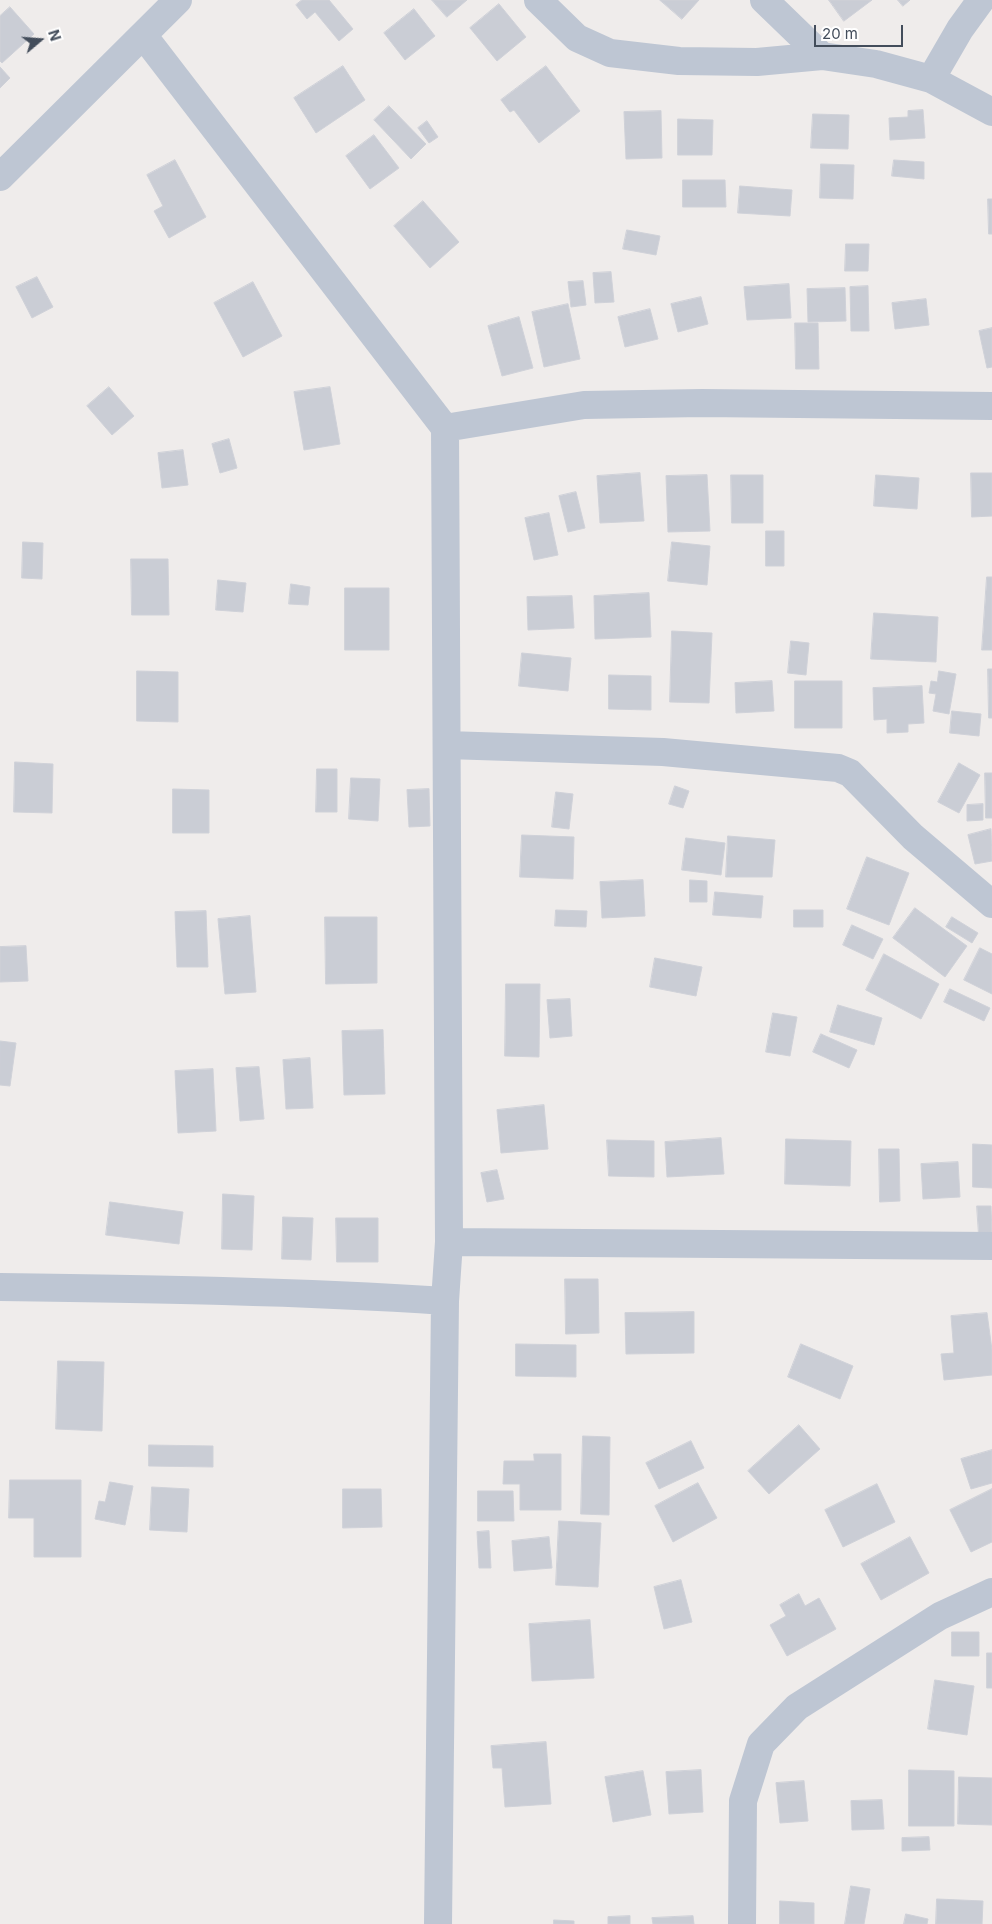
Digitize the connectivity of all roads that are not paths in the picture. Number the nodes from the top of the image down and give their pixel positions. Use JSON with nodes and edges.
{"nodes":[{"id":1,"x":178,"y":0,"type":"edge"},
{"id":2,"x":538,"y":0,"type":"edge"},
{"id":3,"x":764,"y":0,"type":"edge"},
{"id":4,"x":981,"y":0,"type":"edge"},
{"id":5,"x":142,"y":35,"type":"junction"},
{"id":6,"x":822,"y":56,"type":"junction"},
{"id":7,"x":931,"y":79,"type":"junction"},
{"id":8,"x":992,"y":112,"type":"edge"},
{"id":9,"x":0,"y":177,"type":"edge"},
{"id":10,"x":992,"y":406,"type":"edge"},
{"id":11,"x":445,"y":428,"type":"junction"},
{"id":12,"x":447,"y":745,"type":"junction"},
{"id":13,"x":992,"y":904,"type":"edge"},
{"id":14,"x":449,"y":1242,"type":"junction"},
{"id":15,"x":992,"y":1246,"type":"edge"},
{"id":16,"x":0,"y":1287,"type":"edge"},
{"id":17,"x":445,"y":1301,"type":"junction"},
{"id":18,"x":992,"y":1592,"type":"edge"},
{"id":19,"x":438,"y":1924,"type":"edge"},
{"id":20,"x":742,"y":1924,"type":"edge"}],
"edges":[{"from":1,"to":5,"type":"street"},
{"from":2,"to":6,"type":"street"},
{"from":3,"to":6,"type":"street"},
{"from":4,"to":7,"type":"street"},
{"from":5,"to":9,"type":"street"},
{"from":5,"to":11,"type":"street"},
{"from":6,"to":7,"type":"street"},
{"from":7,"to":8,"type":"street"},
{"from":10,"to":11,"type":"street"},
{"from":11,"to":12,"type":"street"},
{"from":12,"to":13,"type":"street"},
{"from":12,"to":14,"type":"street"},
{"from":14,"to":15,"type":"street"},
{"from":14,"to":17,"type":"street"},
{"from":16,"to":17,"type":"street"},
{"from":17,"to":19,"type":"street"},
{"from":18,"to":20,"type":"street"}]}
